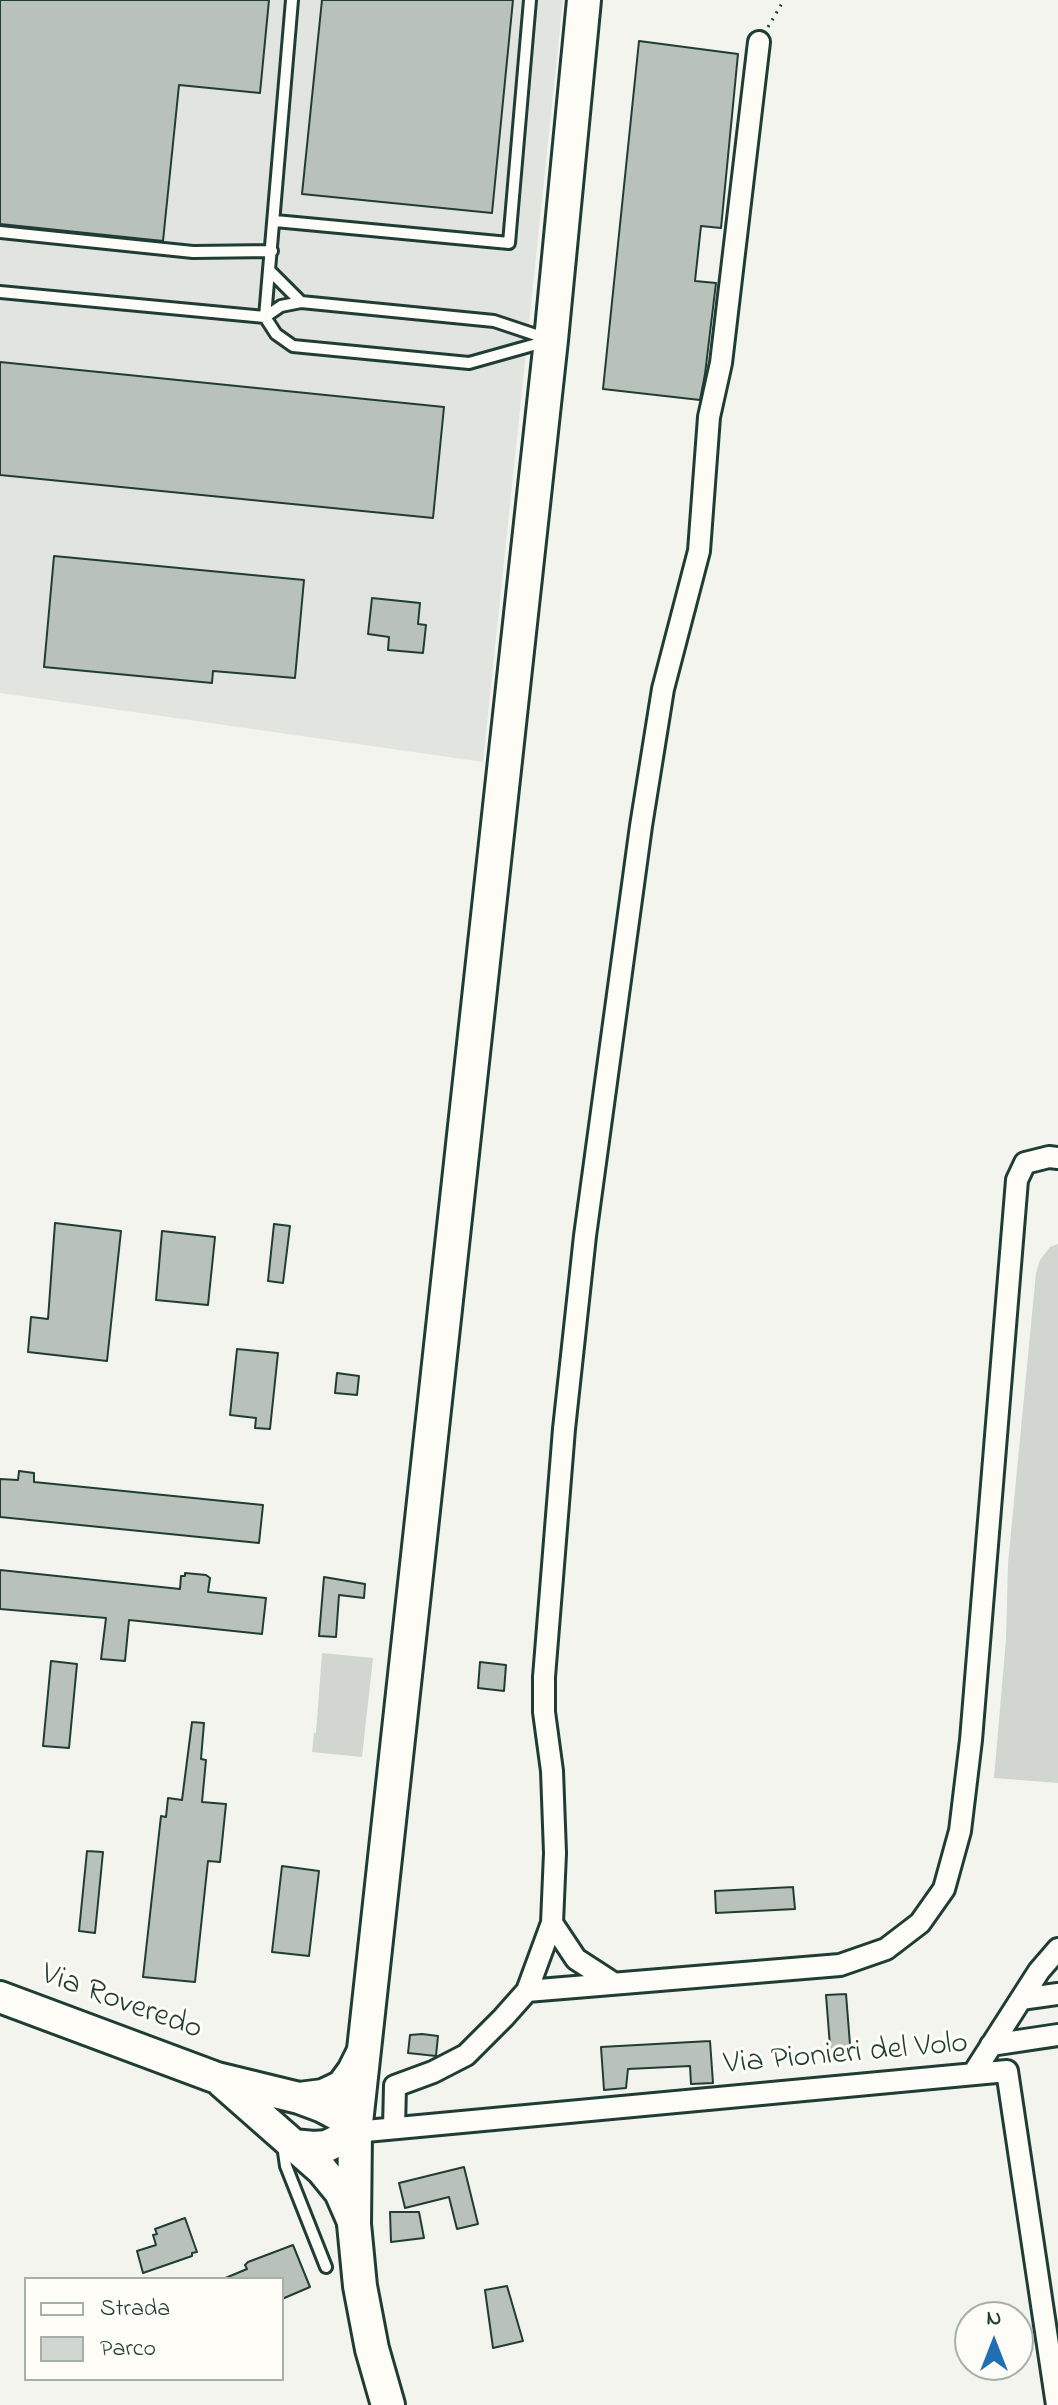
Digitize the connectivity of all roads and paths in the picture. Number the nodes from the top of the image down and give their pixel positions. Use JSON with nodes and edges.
{"nodes":[{"id":1,"x":292,"y":0,"type":"edge"},
{"id":2,"x":530,"y":0,"type":"edge"},
{"id":3,"x":584,"y":0,"type":"edge"},
{"id":4,"x":784,"y":0,"type":"edge"},
{"id":5,"x":759,"y":42,"type":"joint"},
{"id":6,"x":275,"y":221,"type":"junction"},
{"id":7,"x":0,"y":232,"type":"edge"},
{"id":8,"x":272,"y":251,"type":"junction"},
{"id":9,"x":270,"y":271,"type":"junction"},
{"id":10,"x":0,"y":292,"type":"edge"},
{"id":11,"x":301,"y":302,"type":"junction"},
{"id":12,"x":265,"y":317,"type":"junction"},
{"id":13,"x":551,"y":340,"type":"junction"},
{"id":14,"x":1058,"y":1158,"type":"edge"},
{"id":15,"x":552,"y":1923,"type":"junction"},
{"id":16,"x":1058,"y":1949,"type":"edge"},
{"id":17,"x":613,"y":1983,"type":"junction"},
{"id":18,"x":527,"y":1991,"type":"junction"},
{"id":19,"x":1058,"y":1994,"type":"edge"},
{"id":20,"x":0,"y":1997,"type":"edge"},
{"id":21,"x":1021,"y":1999,"type":"junction"},
{"id":22,"x":1058,"y":2035,"type":"edge"},
{"id":23,"x":991,"y":2045,"type":"junction"},
{"id":24,"x":363,"y":2051,"type":"junction"},
{"id":25,"x":973,"y":2074,"type":"junction"},
{"id":26,"x":217,"y":2078,"type":"junction"},
{"id":27,"x":299,"y":2098,"type":"junction"},
{"id":28,"x":394,"y":2128,"type":"junction"},
{"id":29,"x":355,"y":2132,"type":"junction"},
{"id":30,"x":287,"y":2140,"type":"junction"},
{"id":31,"x":354,"y":2224,"type":"junction"},
{"id":32,"x":326,"y":2267,"type":"dead end"},
{"id":33,"x":388,"y":2405,"type":"edge"},
{"id":34,"x":1057,"y":2405,"type":"edge"}],
"edges":[{"from":1,"to":6,"type":"lane"},
{"from":2,"to":6,"type":"lane"},
{"from":3,"to":13,"type":"main road"},
{"from":4,"to":5,"type":"path"},
{"from":5,"to":15,"type":"street"},
{"from":6,"to":8,"type":"lane"},
{"from":7,"to":8,"type":"lane"},
{"from":8,"to":9,"type":"lane"},
{"from":9,"to":11,"type":"lane"},
{"from":9,"to":12,"type":"lane"},
{"from":10,"to":12,"type":"lane"},
{"from":11,"to":12,"type":"lane"},
{"from":11,"to":13,"type":"lane"},
{"from":12,"to":13,"type":"lane"},
{"from":13,"to":24,"type":"main road"},
{"from":14,"to":17,"type":"street"},
{"from":15,"to":17,"type":"street"},
{"from":15,"to":18,"type":"street"},
{"from":16,"to":21,"type":"street"},
{"from":17,"to":18,"type":"street"},
{"from":18,"to":28,"type":"street"},
{"from":19,"to":21,"type":"street"},
{"from":20,"to":26,"type":"main road","name":"Via Roveredo"},
{"from":21,"to":23,"type":"street"},
{"from":22,"to":23,"type":"street"},
{"from":23,"to":25,"type":"street"},
{"from":24,"to":27,"type":"main road","name":"Via Roveredo"},
{"from":24,"to":29,"type":"main road"},
{"from":25,"to":28,"type":"street","name":"Via Pionieri del Volo"},
{"from":25,"to":34,"type":"street","name":"Via Pionieri del Volo"},
{"from":26,"to":27,"type":"main road","name":"Via Roveredo"},
{"from":26,"to":30,"type":"main road","name":"Via Roveredo"},
{"from":27,"to":29,"type":"main road","name":"Via Roveredo"},
{"from":28,"to":29,"type":"street","name":"Via Pionieri del Volo"},
{"from":29,"to":30,"type":"main road"},
{"from":29,"to":31,"type":"main road"},
{"from":30,"to":31,"type":"main road","name":"Via Roveredo"},
{"from":30,"to":32,"type":"lane"},
{"from":31,"to":33,"type":"main road"}]}
